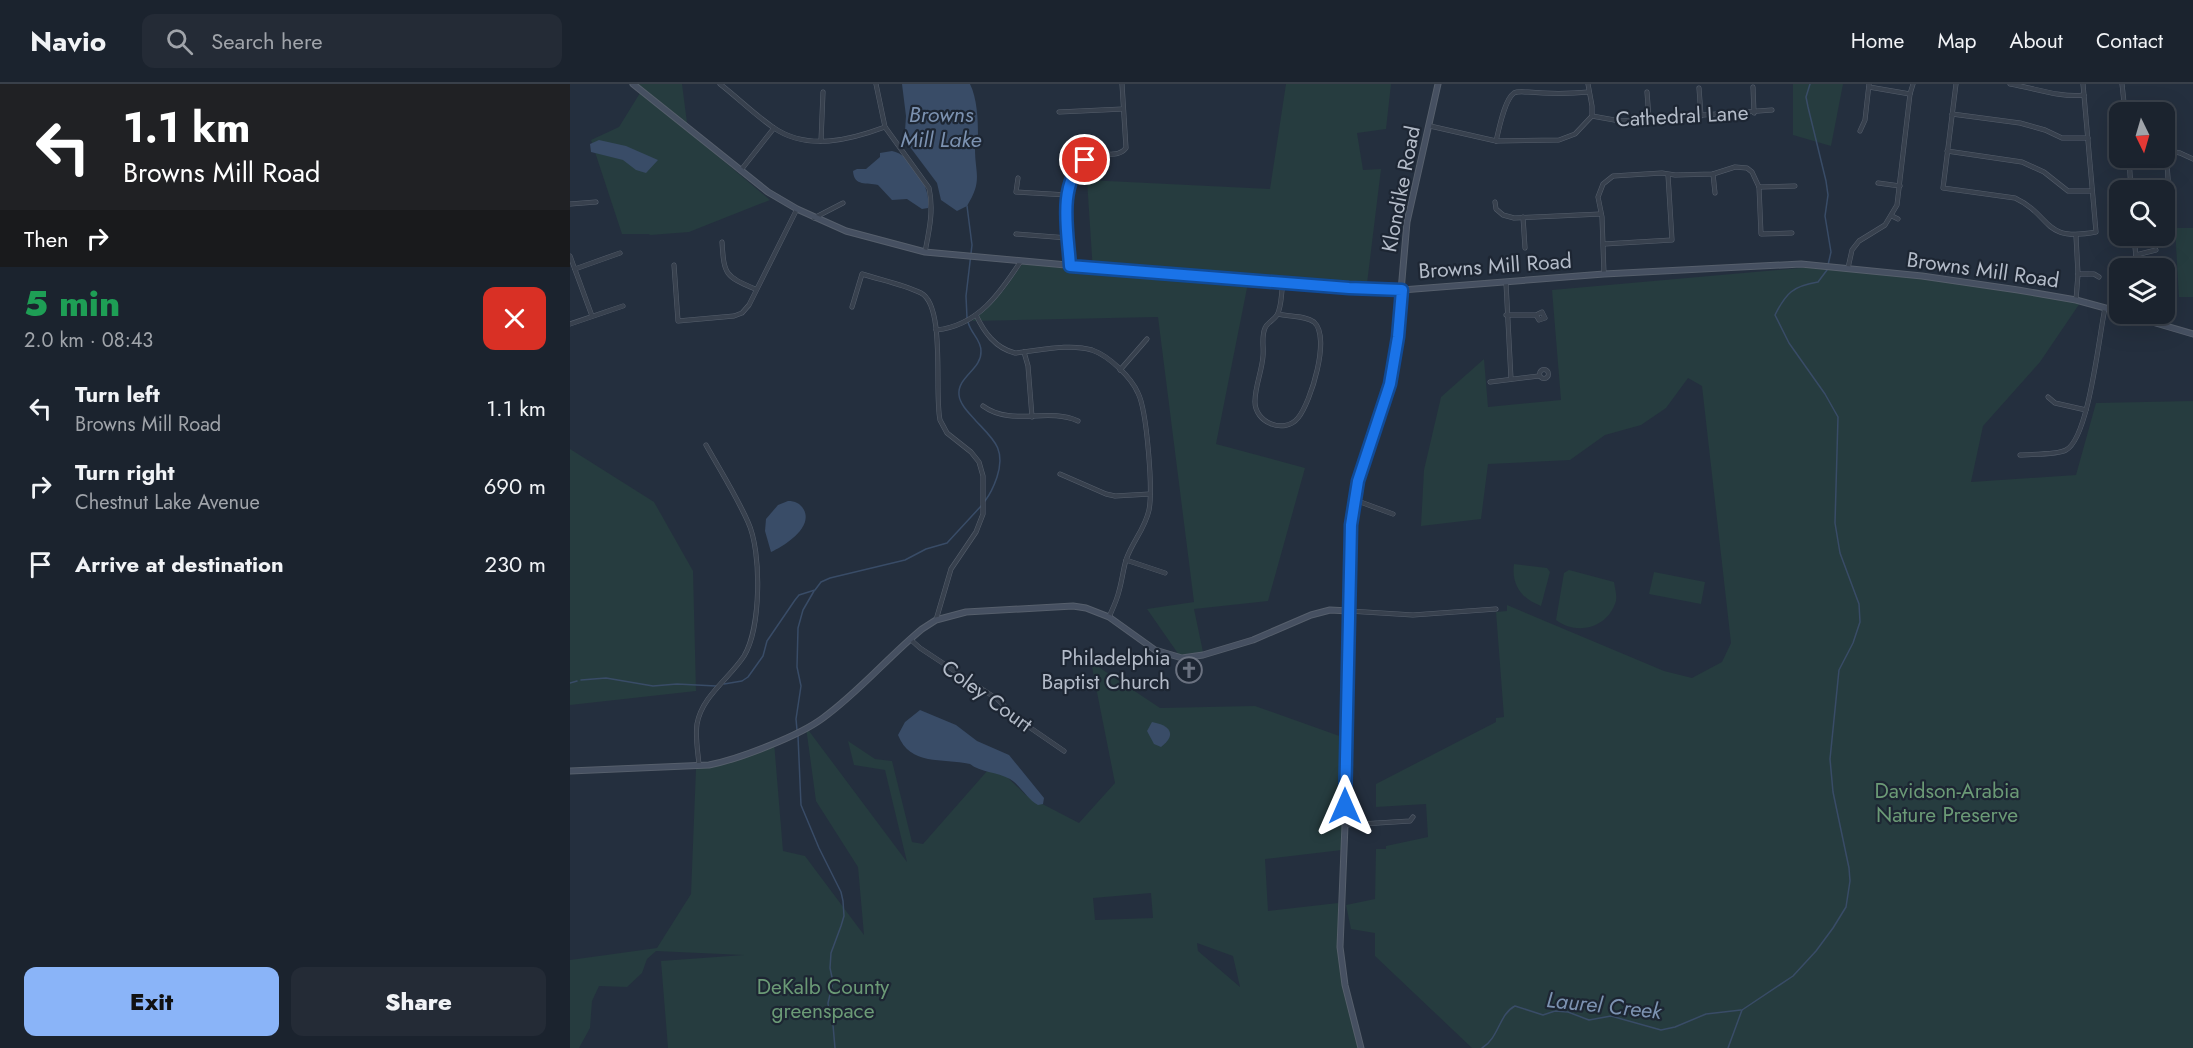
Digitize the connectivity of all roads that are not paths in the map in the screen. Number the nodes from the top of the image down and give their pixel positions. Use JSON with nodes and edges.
{"nodes":[{"id":1,"x":633,"y":84,"type":"edge"},
{"id":2,"x":720,"y":84,"type":"edge"},
{"id":3,"x":876,"y":84,"type":"edge"},
{"id":4,"x":1122,"y":84,"type":"edge"},
{"id":5,"x":1438,"y":84,"type":"edge"},
{"id":6,"x":1588,"y":84,"type":"edge"},
{"id":7,"x":1913,"y":84,"type":"edge"},
{"id":8,"x":1956,"y":84,"type":"edge"},
{"id":9,"x":2010,"y":84,"type":"edge"},
{"id":10,"x":2083,"y":84,"type":"edge"},
{"id":11,"x":2122,"y":84,"type":"edge"},
{"id":12,"x":1869,"y":86,"type":"edge"},
{"id":13,"x":1753,"y":87,"type":"dead end"},
{"id":14,"x":1699,"y":88,"type":"dead end"},
{"id":15,"x":822,"y":92,"type":"dead end"},
{"id":16,"x":1589,"y":92,"type":"junction"},
{"id":17,"x":1647,"y":92,"type":"dead end"},
{"id":18,"x":1910,"y":94,"type":"junction"},
{"id":19,"x":2084,"y":95,"type":"junction"},
{"id":20,"x":2124,"y":102,"type":"edge"},
{"id":21,"x":1123,"y":110,"type":"junction"},
{"id":22,"x":1772,"y":110,"type":"dead end"},
{"id":23,"x":1059,"y":112,"type":"dead end"},
{"id":24,"x":1754,"y":113,"type":"junction"},
{"id":25,"x":1952,"y":114,"type":"junction"},
{"id":26,"x":1592,"y":116,"type":"junction"},
{"id":27,"x":1701,"y":116,"type":"junction"},
{"id":28,"x":1649,"y":118,"type":"junction"},
{"id":29,"x":1430,"y":126,"type":"junction"},
{"id":30,"x":885,"y":127,"type":"junction"},
{"id":31,"x":774,"y":128,"type":"junction"},
{"id":32,"x":1860,"y":131,"type":"dead end"},
{"id":33,"x":2088,"y":138,"type":"junction"},
{"id":34,"x":821,"y":141,"type":"junction"},
{"id":35,"x":1496,"y":141,"type":"junction"},
{"id":36,"x":1947,"y":151,"type":"junction"},
{"id":37,"x":2175,"y":152,"type":"edge"},
{"id":38,"x":2193,"y":159,"type":"edge"},
{"id":39,"x":1757,"y":168,"type":"dead end"},
{"id":40,"x":741,"y":170,"type":"junction"},
{"id":41,"x":1752,"y":172,"type":"junction"},
{"id":42,"x":1713,"y":174,"type":"junction"},
{"id":43,"x":1668,"y":175,"type":"junction"},
{"id":44,"x":1018,"y":178,"type":"dead end"},
{"id":45,"x":1878,"y":183,"type":"dead end"},
{"id":46,"x":1795,"y":186,"type":"dead end"},
{"id":47,"x":1900,"y":186,"type":"junction"},
{"id":48,"x":1759,"y":188,"type":"junction"},
{"id":49,"x":2092,"y":191,"type":"junction"},
{"id":50,"x":1715,"y":193,"type":"dead end"},
{"id":51,"x":1066,"y":195,"type":"junction"},
{"id":52,"x":596,"y":202,"type":"dead end"},
{"id":53,"x":1495,"y":202,"type":"dead end"},
{"id":54,"x":843,"y":203,"type":"dead end"},
{"id":55,"x":570,"y":204,"type":"edge"},
{"id":56,"x":797,"y":209,"type":"junction"},
{"id":57,"x":1601,"y":213,"type":"junction"},
{"id":58,"x":1892,"y":216,"type":"junction"},
{"id":59,"x":813,"y":218,"type":"junction"},
{"id":60,"x":1523,"y":218,"type":"junction"},
{"id":61,"x":1898,"y":219,"type":"dead end"},
{"id":62,"x":1792,"y":232,"type":"dead end"},
{"id":63,"x":1016,"y":234,"type":"dead end"},
{"id":64,"x":2076,"y":236,"type":"junction"},
{"id":65,"x":1068,"y":238,"type":"junction"},
{"id":66,"x":722,"y":242,"type":"dead end"},
{"id":67,"x":1604,"y":244,"type":"junction"},
{"id":68,"x":2135,"y":246,"type":"edge"},
{"id":69,"x":1524,"y":248,"type":"dead end"},
{"id":70,"x":2156,"y":250,"type":"dead end"},
{"id":71,"x":925,"y":252,"type":"junction"},
{"id":72,"x":620,"y":253,"type":"dead end"},
{"id":73,"x":2136,"y":255,"type":"junction"},
{"id":74,"x":570,"y":256,"type":"edge"},
{"id":75,"x":2136,"y":258,"type":"edge"},
{"id":76,"x":1021,"y":260,"type":"junction"},
{"id":77,"x":674,"y":265,"type":"dead end"},
{"id":78,"x":1070,"y":266,"type":"junction"},
{"id":79,"x":1848,"y":268,"type":"junction"},
{"id":80,"x":575,"y":269,"type":"junction"},
{"id":81,"x":1605,"y":274,"type":"junction"},
{"id":82,"x":2078,"y":274,"type":"junction"},
{"id":83,"x":2098,"y":277,"type":"dead end"},
{"id":84,"x":1283,"y":282,"type":"junction"},
{"id":85,"x":1506,"y":283,"type":"junction"},
{"id":86,"x":755,"y":289,"type":"junction"},
{"id":87,"x":1402,"y":290,"type":"junction"},
{"id":88,"x":2076,"y":300,"type":"junction"},
{"id":89,"x":622,"y":306,"type":"dead end"},
{"id":90,"x":852,"y":307,"type":"dead end"},
{"id":91,"x":2104,"y":308,"type":"junction"},
{"id":92,"x":2109,"y":309,"type":"edge"},
{"id":93,"x":1278,"y":314,"type":"junction"},
{"id":94,"x":976,"y":315,"type":"junction"},
{"id":95,"x":1506,"y":315,"type":"junction"},
{"id":96,"x":1536,"y":315,"type":"dead end"},
{"id":97,"x":592,"y":316,"type":"junction"},
{"id":98,"x":570,"y":324,"type":"edge"},
{"id":99,"x":2165,"y":324,"type":"edge"},
{"id":100,"x":936,"y":330,"type":"junction"},
{"id":101,"x":2193,"y":334,"type":"edge"},
{"id":102,"x":1147,"y":339,"type":"dead end"},
{"id":103,"x":1023,"y":352,"type":"junction"},
{"id":104,"x":1120,"y":370,"type":"junction"},
{"id":105,"x":1539,"y":376,"type":"dead end"},
{"id":106,"x":1511,"y":379,"type":"junction"},
{"id":107,"x":1490,"y":382,"type":"dead end"},
{"id":108,"x":2048,"y":398,"type":"dead end"},
{"id":109,"x":983,"y":406,"type":"dead end"},
{"id":110,"x":2086,"y":410,"type":"junction"},
{"id":111,"x":1032,"y":417,"type":"junction"},
{"id":112,"x":1078,"y":421,"type":"dead end"},
{"id":113,"x":706,"y":445,"type":"dead end"},
{"id":114,"x":2020,"y":455,"type":"dead end"},
{"id":115,"x":1060,"y":474,"type":"dead end"},
{"id":116,"x":1150,"y":494,"type":"junction"},
{"id":117,"x":1354,"y":500,"type":"junction"},
{"id":118,"x":1393,"y":514,"type":"dead end"},
{"id":119,"x":1126,"y":560,"type":"junction"},
{"id":120,"x":1166,"y":573,"type":"dead end"},
{"id":121,"x":1496,"y":609,"type":"dead end"},
{"id":122,"x":1349,"y":611,"type":"junction"},
{"id":123,"x":1109,"y":616,"type":"junction"},
{"id":124,"x":936,"y":620,"type":"junction"},
{"id":125,"x":910,"y":639,"type":"junction"},
{"id":126,"x":1064,"y":751,"type":"dead end"},
{"id":127,"x":699,"y":766,"type":"junction"},
{"id":128,"x":570,"y":771,"type":"edge"},
{"id":129,"x":1413,"y":817,"type":"dead end"},
{"id":130,"x":1345,"y":825,"type":"junction"},
{"id":131,"x":1361,"y":1048,"type":"edge"}],
"edges":[{"from":1,"to":40,"type":"main road","name":"Browns Mill Road"},
{"from":2,"to":31,"type":"street"},
{"from":3,"to":30,"type":"street"},
{"from":4,"to":21,"type":"street"},
{"from":5,"to":29,"type":"main road","name":"Klondike Road"},
{"from":6,"to":16,"type":"street"},
{"from":7,"to":18,"type":"street"},
{"from":8,"to":25,"type":"street"},
{"from":9,"to":19,"type":"street"},
{"from":10,"to":19,"type":"street"},
{"from":11,"to":20,"type":"street"},
{"from":12,"to":18,"type":"street"},
{"from":12,"to":32,"type":"street"},
{"from":13,"to":24,"type":"street"},
{"from":14,"to":27,"type":"street"},
{"from":15,"to":34,"type":"street"},
{"from":16,"to":26,"type":"street"},
{"from":16,"to":35,"type":"street"},
{"from":17,"to":28,"type":"street"},
{"from":18,"to":47,"type":"street"},
{"from":19,"to":33,"type":"street"},
{"from":21,"to":23,"type":"street"},
{"from":21,"to":51,"type":"street"},
{"from":22,"to":24,"type":"street","name":"Cathedral Lane"},
{"from":24,"to":27,"type":"street","name":"Cathedral Lane"},
{"from":25,"to":33,"type":"street"},
{"from":25,"to":36,"type":"street"},
{"from":26,"to":28,"type":"street","name":"Cathedral Lane"},
{"from":26,"to":35,"type":"street"},
{"from":27,"to":28,"type":"street","name":"Cathedral Lane"},
{"from":29,"to":35,"type":"street"},
{"from":29,"to":87,"type":"main road","name":"Klondike Road"},
{"from":30,"to":34,"type":"street"},
{"from":30,"to":71,"type":"street"},
{"from":31,"to":34,"type":"street"},
{"from":31,"to":40,"type":"street"},
{"from":33,"to":49,"type":"street"},
{"from":36,"to":49,"type":"street"},
{"from":36,"to":64,"type":"street"},
{"from":37,"to":38,"type":"street"},
{"from":39,"to":41,"type":"street"},
{"from":40,"to":56,"type":"main road","name":"Browns Mill Road"},
{"from":41,"to":42,"type":"street"},
{"from":41,"to":48,"type":"street"},
{"from":42,"to":43,"type":"street"},
{"from":42,"to":50,"type":"street"},
{"from":43,"to":57,"type":"street"},
{"from":43,"to":67,"type":"street"},
{"from":44,"to":51,"type":"street"},
{"from":45,"to":47,"type":"street"},
{"from":46,"to":48,"type":"street"},
{"from":47,"to":58,"type":"street"},
{"from":48,"to":62,"type":"street"},
{"from":49,"to":64,"type":"street"},
{"from":51,"to":65,"type":"street"},
{"from":52,"to":55,"type":"street"},
{"from":53,"to":60,"type":"street"},
{"from":54,"to":59,"type":"street"},
{"from":56,"to":59,"type":"main road","name":"Browns Mill Road"},
{"from":56,"to":86,"type":"street"},
{"from":57,"to":60,"type":"street"},
{"from":57,"to":67,"type":"street"},
{"from":58,"to":61,"type":"street"},
{"from":58,"to":79,"type":"street"},
{"from":59,"to":71,"type":"main road","name":"Browns Mill Road"},
{"from":60,"to":69,"type":"street"},
{"from":63,"to":65,"type":"street"},
{"from":64,"to":82,"type":"street"},
{"from":65,"to":78,"type":"street"},
{"from":66,"to":86,"type":"street"},
{"from":67,"to":81,"type":"street"},
{"from":68,"to":73,"type":"street"},
{"from":70,"to":73,"type":"street"},
{"from":71,"to":76,"type":"main road","name":"Browns Mill Road"},
{"from":72,"to":80,"type":"street"},
{"from":73,"to":75,"type":"street"},
{"from":74,"to":80,"type":"street"},
{"from":76,"to":78,"type":"main road","name":"Browns Mill Road"},
{"from":76,"to":94,"type":"street"},
{"from":77,"to":86,"type":"street"},
{"from":78,"to":84,"type":"main road","name":"Browns Mill Road"},
{"from":79,"to":81,"type":"main road","name":"Browns Mill Road"},
{"from":79,"to":88,"type":"main road","name":"Browns Mill Road"},
{"from":80,"to":97,"type":"street"},
{"from":81,"to":85,"type":"main road","name":"Browns Mill Road"},
{"from":82,"to":83,"type":"street"},
{"from":82,"to":88,"type":"street"},
{"from":84,"to":87,"type":"main road","name":"Browns Mill Road"},
{"from":84,"to":93,"type":"street"},
{"from":85,"to":87,"type":"main road","name":"Browns Mill Road"},
{"from":85,"to":95,"type":"street"},
{"from":87,"to":117,"type":"main road","name":"Klondike Road"},
{"from":88,"to":91,"type":"main road","name":"Browns Mill Road"},
{"from":89,"to":97,"type":"street"},
{"from":90,"to":100,"type":"street"},
{"from":91,"to":92,"type":"main road","name":"Browns Mill Road"},
{"from":91,"to":110,"type":"street"},
{"from":93,"to":93,"type":"street"},
{"from":94,"to":100,"type":"street"},
{"from":94,"to":103,"type":"street"},
{"from":95,"to":96,"type":"street"},
{"from":95,"to":106,"type":"street"},
{"from":97,"to":98,"type":"street"},
{"from":99,"to":101,"type":"main road"},
{"from":100,"to":124,"type":"street"},
{"from":102,"to":104,"type":"street"},
{"from":103,"to":104,"type":"street"},
{"from":103,"to":111,"type":"street"},
{"from":104,"to":116,"type":"street"},
{"from":105,"to":106,"type":"street"},
{"from":106,"to":107,"type":"street"},
{"from":108,"to":110,"type":"street"},
{"from":109,"to":111,"type":"street"},
{"from":110,"to":114,"type":"street"},
{"from":111,"to":112,"type":"street"},
{"from":113,"to":127,"type":"street"},
{"from":115,"to":116,"type":"street"},
{"from":116,"to":119,"type":"street"},
{"from":117,"to":118,"type":"street"},
{"from":117,"to":122,"type":"main road","name":"Klondike Road"},
{"from":119,"to":120,"type":"street"},
{"from":119,"to":123,"type":"street"},
{"from":121,"to":122,"type":"street"},
{"from":122,"to":123,"type":"main road"},
{"from":122,"to":130,"type":"main road","name":"Klondike Road"},
{"from":123,"to":124,"type":"main road"},
{"from":124,"to":125,"type":"main road"},
{"from":125,"to":126,"type":"street","name":"Coley Court"},
{"from":125,"to":127,"type":"main road"},
{"from":127,"to":128,"type":"main road"},
{"from":129,"to":130,"type":"street"},
{"from":130,"to":131,"type":"main road","name":"Klondike Road"}]}
